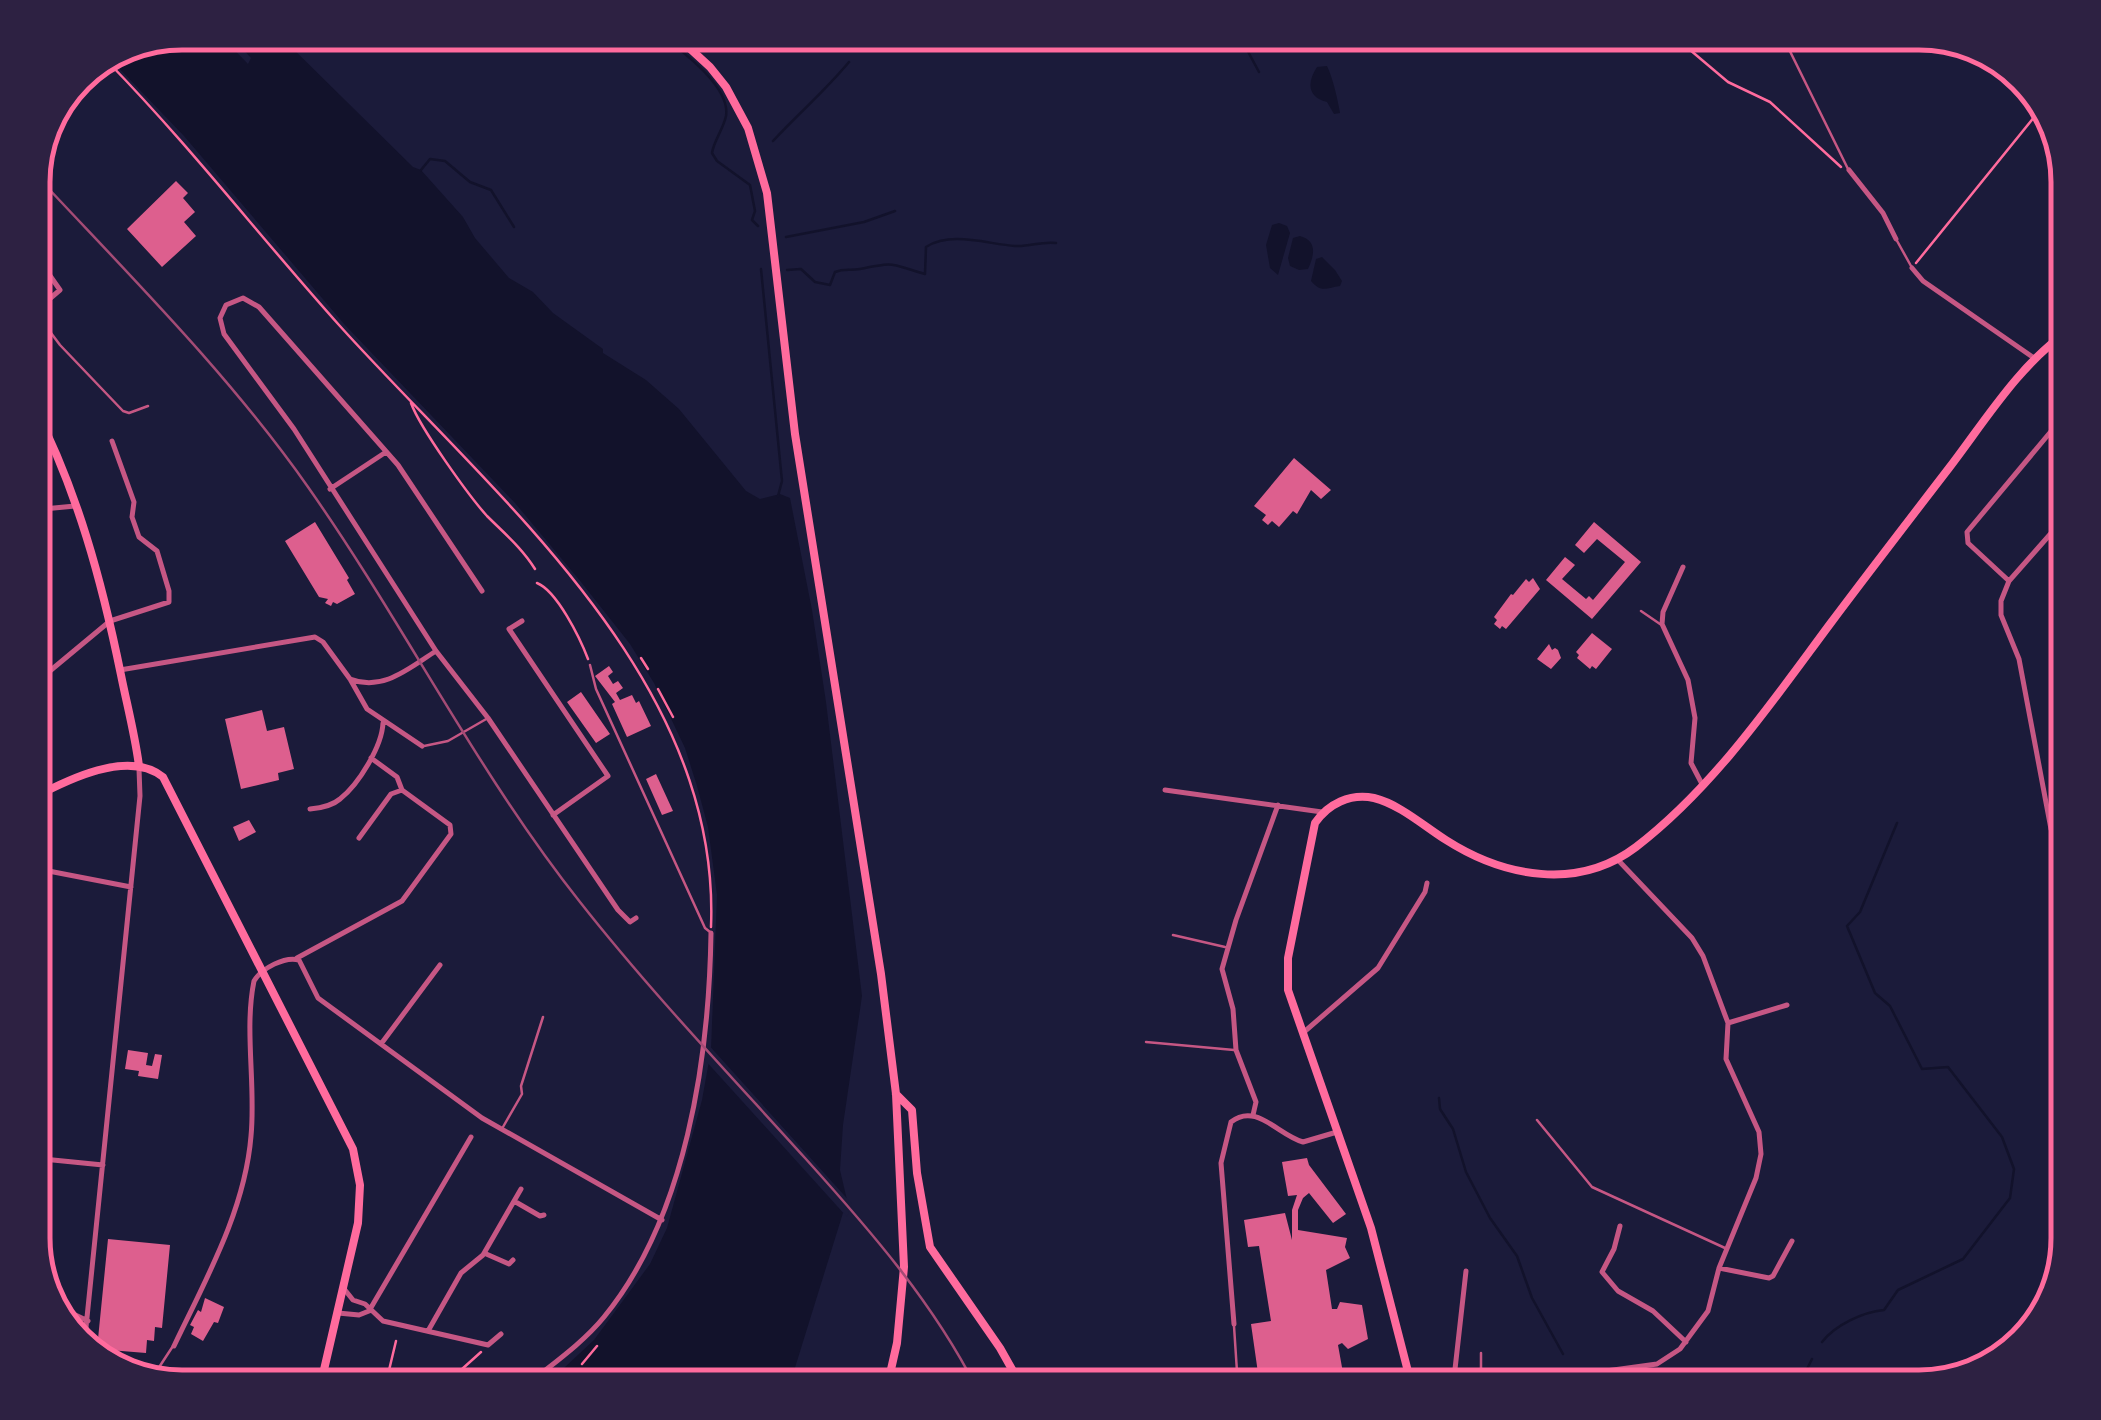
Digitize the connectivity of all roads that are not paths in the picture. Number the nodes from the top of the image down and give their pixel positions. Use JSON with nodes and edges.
{"nodes":[{"id":1,"x":693,"y":50,"type":"edge"},
{"id":2,"x":1790,"y":50,"type":"edge"},
{"id":3,"x":1849,"y":170,"type":"joint"},
{"id":4,"x":1896,"y":239,"type":"joint"},
{"id":5,"x":1912,"y":268,"type":"joint"},
{"id":6,"x":50,"y":276,"type":"edge"},
{"id":7,"x":50,"y":298,"type":"edge"},
{"id":8,"x":50,"y":332,"type":"edge"},
{"id":9,"x":2051,"y":346,"type":"edge"},
{"id":10,"x":2036,"y":360,"type":"junction"},
{"id":11,"x":148,"y":406,"type":"dead end"},
{"id":12,"x":2051,"y":431,"type":"edge"},
{"id":13,"x":112,"y":442,"type":"dead end"},
{"id":14,"x":50,"y":445,"type":"edge"},
{"id":15,"x":387,"y":452,"type":"junction"},
{"id":16,"x":330,"y":489,"type":"junction"},
{"id":17,"x":76,"y":506,"type":"junction"},
{"id":18,"x":50,"y":508,"type":"edge"},
{"id":19,"x":2051,"y":533,"type":"edge"},
{"id":20,"x":1683,"y":567,"type":"dead end"},
{"id":21,"x":2009,"y":581,"type":"junction"},
{"id":22,"x":482,"y":591,"type":"dead end"},
{"id":23,"x":1641,"y":612,"type":"dead end"},
{"id":24,"x":522,"y":620,"type":"dead end"},
{"id":25,"x":110,"y":621,"type":"junction"},
{"id":26,"x":1662,"y":624,"type":"junction"},
{"id":27,"x":436,"y":651,"type":"junction"},
{"id":28,"x":590,"y":665,"type":"road end"},
{"id":29,"x":52,"y":669,"type":"edge"},
{"id":30,"x":120,"y":670,"type":"junction"},
{"id":31,"x":350,"y":679,"type":"junction"},
{"id":32,"x":488,"y":718,"type":"junction"},
{"id":33,"x":383,"y":722,"type":"junction"},
{"id":34,"x":422,"y":746,"type":"joint"},
{"id":35,"x":371,"y":758,"type":"junction"},
{"id":36,"x":139,"y":766,"type":"junction"},
{"id":37,"x":1702,"y":784,"type":"junction"},
{"id":38,"x":50,"y":789,"type":"edge"},
{"id":39,"x":402,"y":790,"type":"junction"},
{"id":40,"x":1165,"y":790,"type":"dead end"},
{"id":41,"x":1278,"y":805,"type":"junction"},
{"id":42,"x":310,"y":809,"type":"dead end"},
{"id":43,"x":1322,"y":812,"type":"junction"},
{"id":44,"x":553,"y":815,"type":"junction"},
{"id":45,"x":2049,"y":817,"type":"joint"},
{"id":46,"x":2051,"y":822,"type":"edge"},
{"id":47,"x":359,"y":838,"type":"dead end"},
{"id":48,"x":1618,"y":860,"type":"junction"},
{"id":49,"x":50,"y":871,"type":"edge"},
{"id":50,"x":1428,"y":883,"type":"dead end"},
{"id":51,"x":131,"y":887,"type":"junction"},
{"id":52,"x":636,"y":918,"type":"dead end"},
{"id":53,"x":711,"y":933,"type":"joint"},
{"id":54,"x":1173,"y":935,"type":"dead end"},
{"id":55,"x":1226,"y":947,"type":"junction"},
{"id":56,"x":297,"y":958,"type":"junction"},
{"id":57,"x":440,"y":965,"type":"dead end"},
{"id":58,"x":260,"y":971,"type":"junction"},
{"id":59,"x":1787,"y":1005,"type":"dead end"},
{"id":60,"x":543,"y":1017,"type":"dead end"},
{"id":61,"x":1728,"y":1023,"type":"junction"},
{"id":62,"x":1302,"y":1033,"type":"junction"},
{"id":63,"x":1146,"y":1042,"type":"dead end"},
{"id":64,"x":381,"y":1044,"type":"junction"},
{"id":65,"x":1236,"y":1050,"type":"junction"},
{"id":66,"x":896,"y":1094,"type":"junction"},
{"id":67,"x":1253,"y":1115,"type":"junction"},
{"id":68,"x":1537,"y":1120,"type":"dead end"},
{"id":69,"x":502,"y":1130,"type":"junction"},
{"id":70,"x":1338,"y":1132,"type":"junction"},
{"id":71,"x":471,"y":1137,"type":"dead end"},
{"id":72,"x":50,"y":1160,"type":"edge"},
{"id":73,"x":103,"y":1165,"type":"junction"},
{"id":74,"x":522,"y":1189,"type":"dead end"},
{"id":75,"x":514,"y":1201,"type":"junction"},
{"id":76,"x":544,"y":1214,"type":"dead end"},
{"id":77,"x":662,"y":1220,"type":"junction"},
{"id":78,"x":1620,"y":1226,"type":"dead end"},
{"id":79,"x":1792,"y":1241,"type":"dead end"},
{"id":80,"x":1728,"y":1250,"type":"junction"},
{"id":81,"x":484,"y":1253,"type":"junction"},
{"id":82,"x":514,"y":1260,"type":"dead end"},
{"id":83,"x":1720,"y":1268,"type":"junction"},
{"id":84,"x":1466,"y":1272,"type":"dead end"},
{"id":85,"x":344,"y":1282,"type":"junction"},
{"id":86,"x":369,"y":1311,"type":"junction"},
{"id":87,"x":338,"y":1312,"type":"junction"},
{"id":88,"x":75,"y":1315,"type":"edge"},
{"id":89,"x":88,"y":1321,"type":"junction"},
{"id":90,"x":1234,"y":1324,"type":"joint"},
{"id":91,"x":87,"y":1329,"type":"edge"},
{"id":92,"x":428,"y":1331,"type":"junction"},
{"id":93,"x":500,"y":1334,"type":"dead end"},
{"id":94,"x":1686,"y":1342,"type":"junction"},
{"id":95,"x":174,"y":1346,"type":"joint"},
{"id":96,"x":1481,"y":1353,"type":"dead end"},
{"id":97,"x":159,"y":1368,"type":"edge"},
{"id":98,"x":324,"y":1370,"type":"edge"},
{"id":99,"x":545,"y":1370,"type":"edge"},
{"id":100,"x":891,"y":1370,"type":"edge"},
{"id":101,"x":1012,"y":1370,"type":"edge"},
{"id":102,"x":1237,"y":1370,"type":"edge"},
{"id":103,"x":1407,"y":1370,"type":"edge"},
{"id":104,"x":1455,"y":1370,"type":"edge"},
{"id":105,"x":1481,"y":1370,"type":"edge"},
{"id":106,"x":1611,"y":1370,"type":"edge"}],
"edges":[{"from":1,"to":66,"type":"main road"},
{"from":2,"to":3,"type":"lane"},
{"from":3,"to":4,"type":"street"},
{"from":4,"to":5,"type":"lane"},
{"from":5,"to":10,"type":"street"},
{"from":6,"to":7,"type":"street"},
{"from":8,"to":11,"type":"lane"},
{"from":9,"to":10,"type":"main road"},
{"from":10,"to":37,"type":"main road"},
{"from":12,"to":21,"type":"street"},
{"from":13,"to":25,"type":"street"},
{"from":14,"to":17,"type":"main road"},
{"from":15,"to":16,"type":"street"},
{"from":15,"to":16,"type":"street"},
{"from":15,"to":22,"type":"street"},
{"from":16,"to":27,"type":"street"},
{"from":17,"to":18,"type":"street"},
{"from":17,"to":25,"type":"main road"},
{"from":19,"to":21,"type":"street"},
{"from":20,"to":26,"type":"street"},
{"from":21,"to":45,"type":"street"},
{"from":23,"to":26,"type":"lane"},
{"from":24,"to":44,"type":"street"},
{"from":25,"to":29,"type":"street"},
{"from":25,"to":30,"type":"main road"},
{"from":26,"to":37,"type":"street"},
{"from":27,"to":31,"type":"street"},
{"from":27,"to":32,"type":"street"},
{"from":28,"to":53,"type":"lane"},
{"from":30,"to":31,"type":"street"},
{"from":30,"to":36,"type":"main road"},
{"from":31,"to":33,"type":"street"},
{"from":32,"to":34,"type":"lane"},
{"from":32,"to":44,"type":"street"},
{"from":33,"to":34,"type":"street"},
{"from":33,"to":35,"type":"street"},
{"from":35,"to":39,"type":"street"},
{"from":35,"to":42,"type":"street"},
{"from":36,"to":38,"type":"main road"},
{"from":36,"to":51,"type":"street"},
{"from":36,"to":58,"type":"main road"},
{"from":37,"to":48,"type":"main road"},
{"from":39,"to":47,"type":"street"},
{"from":39,"to":56,"type":"street"},
{"from":40,"to":41,"type":"street"},
{"from":41,"to":43,"type":"street"},
{"from":41,"to":55,"type":"street"},
{"from":43,"to":48,"type":"main road"},
{"from":43,"to":62,"type":"main road"},
{"from":44,"to":52,"type":"street"},
{"from":45,"to":46,"type":"street"},
{"from":48,"to":61,"type":"street"},
{"from":49,"to":51,"type":"street"},
{"from":50,"to":62,"type":"street"},
{"from":51,"to":73,"type":"street"},
{"from":53,"to":77,"type":"street"},
{"from":54,"to":55,"type":"lane"},
{"from":55,"to":65,"type":"street"},
{"from":56,"to":58,"type":"street"},
{"from":56,"to":64,"type":"street"},
{"from":57,"to":64,"type":"street"},
{"from":58,"to":85,"type":"main road"},
{"from":58,"to":95,"type":"street"},
{"from":59,"to":61,"type":"street"},
{"from":60,"to":69,"type":"lane"},
{"from":61,"to":80,"type":"street"},
{"from":62,"to":70,"type":"main road"},
{"from":63,"to":65,"type":"lane"},
{"from":64,"to":69,"type":"street"},
{"from":65,"to":67,"type":"street"},
{"from":66,"to":100,"type":"main road"},
{"from":66,"to":101,"type":"main road"},
{"from":67,"to":70,"type":"street"},
{"from":67,"to":90,"type":"street"},
{"from":68,"to":80,"type":"lane"},
{"from":69,"to":77,"type":"street"},
{"from":70,"to":103,"type":"main road"},
{"from":71,"to":86,"type":"street"},
{"from":72,"to":73,"type":"street"},
{"from":73,"to":89,"type":"street"},
{"from":74,"to":75,"type":"street"},
{"from":75,"to":76,"type":"street"},
{"from":75,"to":81,"type":"street"},
{"from":77,"to":99,"type":"street"},
{"from":78,"to":94,"type":"street"},
{"from":79,"to":83,"type":"street"},
{"from":80,"to":83,"type":"street"},
{"from":81,"to":82,"type":"street"},
{"from":81,"to":92,"type":"street"},
{"from":83,"to":94,"type":"street"},
{"from":84,"to":104,"type":"street"},
{"from":85,"to":86,"type":"street"},
{"from":85,"to":87,"type":"main road"},
{"from":86,"to":87,"type":"street"},
{"from":86,"to":92,"type":"street"},
{"from":87,"to":98,"type":"main road"},
{"from":88,"to":89,"type":"street"},
{"from":89,"to":91,"type":"street"},
{"from":90,"to":102,"type":"lane"},
{"from":92,"to":93,"type":"street"},
{"from":94,"to":106,"type":"street"},
{"from":95,"to":97,"type":"lane"},
{"from":96,"to":105,"type":"lane"}]}
